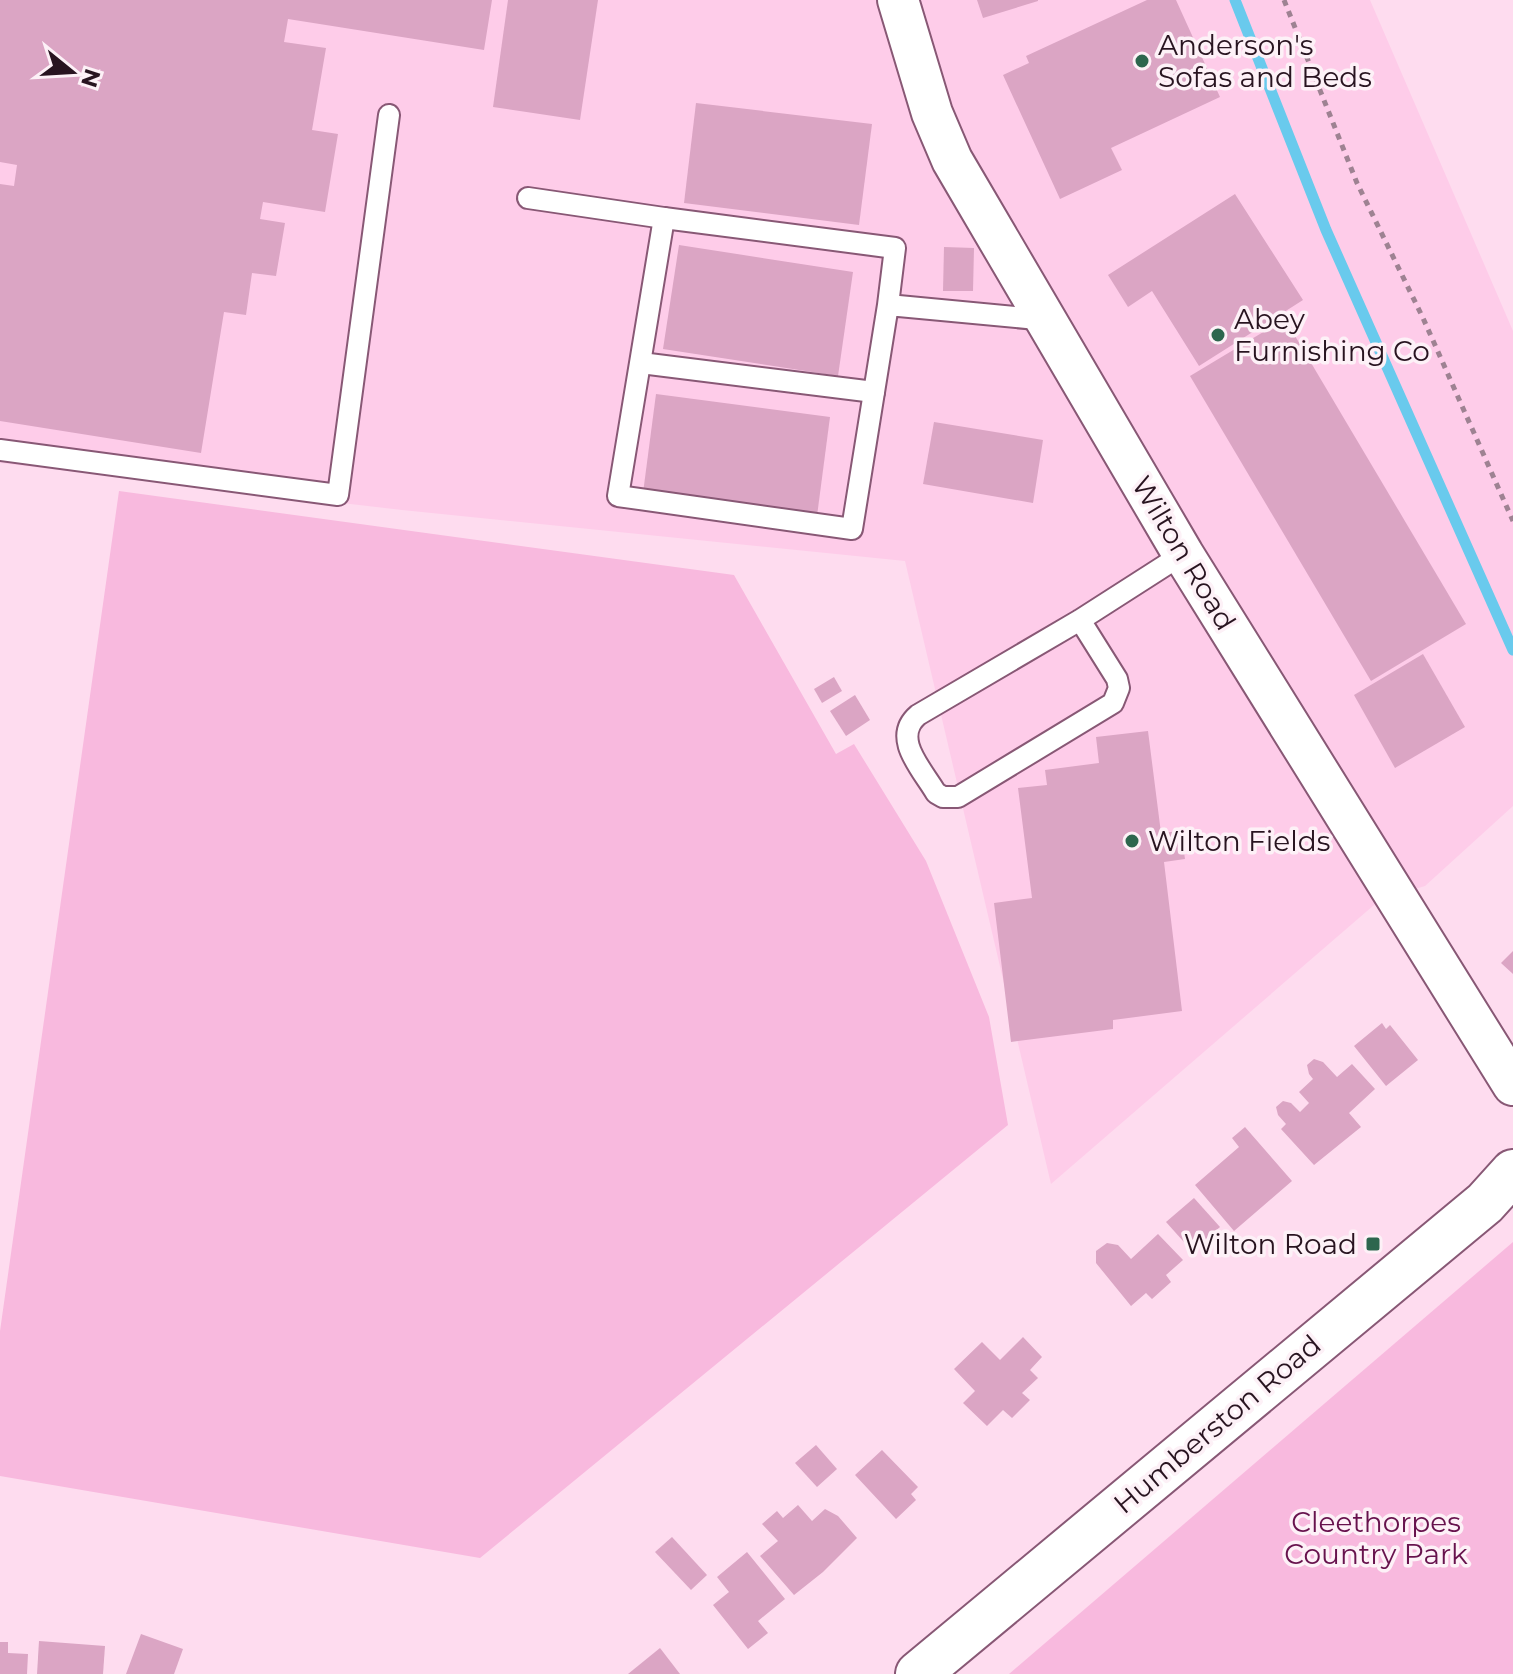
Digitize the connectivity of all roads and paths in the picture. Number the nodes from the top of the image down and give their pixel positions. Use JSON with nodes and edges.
{"nodes":[{"id":1,"x":898,"y":0,"type":"edge"},
{"id":2,"x":1284,"y":0,"type":"edge"},
{"id":3,"x":389,"y":115,"type":"dead end"},
{"id":4,"x":528,"y":198,"type":"dead end"},
{"id":5,"x":664,"y":218,"type":"junction"},
{"id":6,"x":888,"y":305,"type":"junction"},
{"id":7,"x":1047,"y":320,"type":"junction"},
{"id":8,"x":641,"y":363,"type":"junction"},
{"id":9,"x":874,"y":392,"type":"junction"},
{"id":10,"x":0,"y":450,"type":"edge"},
{"id":11,"x":1513,"y":521,"type":"edge"},
{"id":12,"x":1183,"y":554,"type":"junction"},
{"id":13,"x":1080,"y":620,"type":"junction"},
{"id":14,"x":1513,"y":1085,"type":"edge"},
{"id":15,"x":1513,"y":1172,"type":"edge"},
{"id":16,"x":918,"y":1674,"type":"edge"}],
"edges":[{"from":1,"to":7,"type":"street","name":"Wilton Road"},
{"from":2,"to":11,"type":"path"},
{"from":3,"to":10,"type":"lane"},
{"from":4,"to":5,"type":"lane"},
{"from":5,"to":6,"type":"lane"},
{"from":5,"to":8,"type":"lane"},
{"from":6,"to":7,"type":"lane"},
{"from":6,"to":9,"type":"lane"},
{"from":7,"to":12,"type":"street","name":"Wilton Road"},
{"from":8,"to":9,"type":"lane"},
{"from":8,"to":9,"type":"lane"},
{"from":12,"to":13,"type":"lane"},
{"from":12,"to":14,"type":"street","name":"Wilton Road"},
{"from":13,"to":13,"type":"lane"},
{"from":15,"to":16,"type":"main road","name":"Humberston Road"}]}
